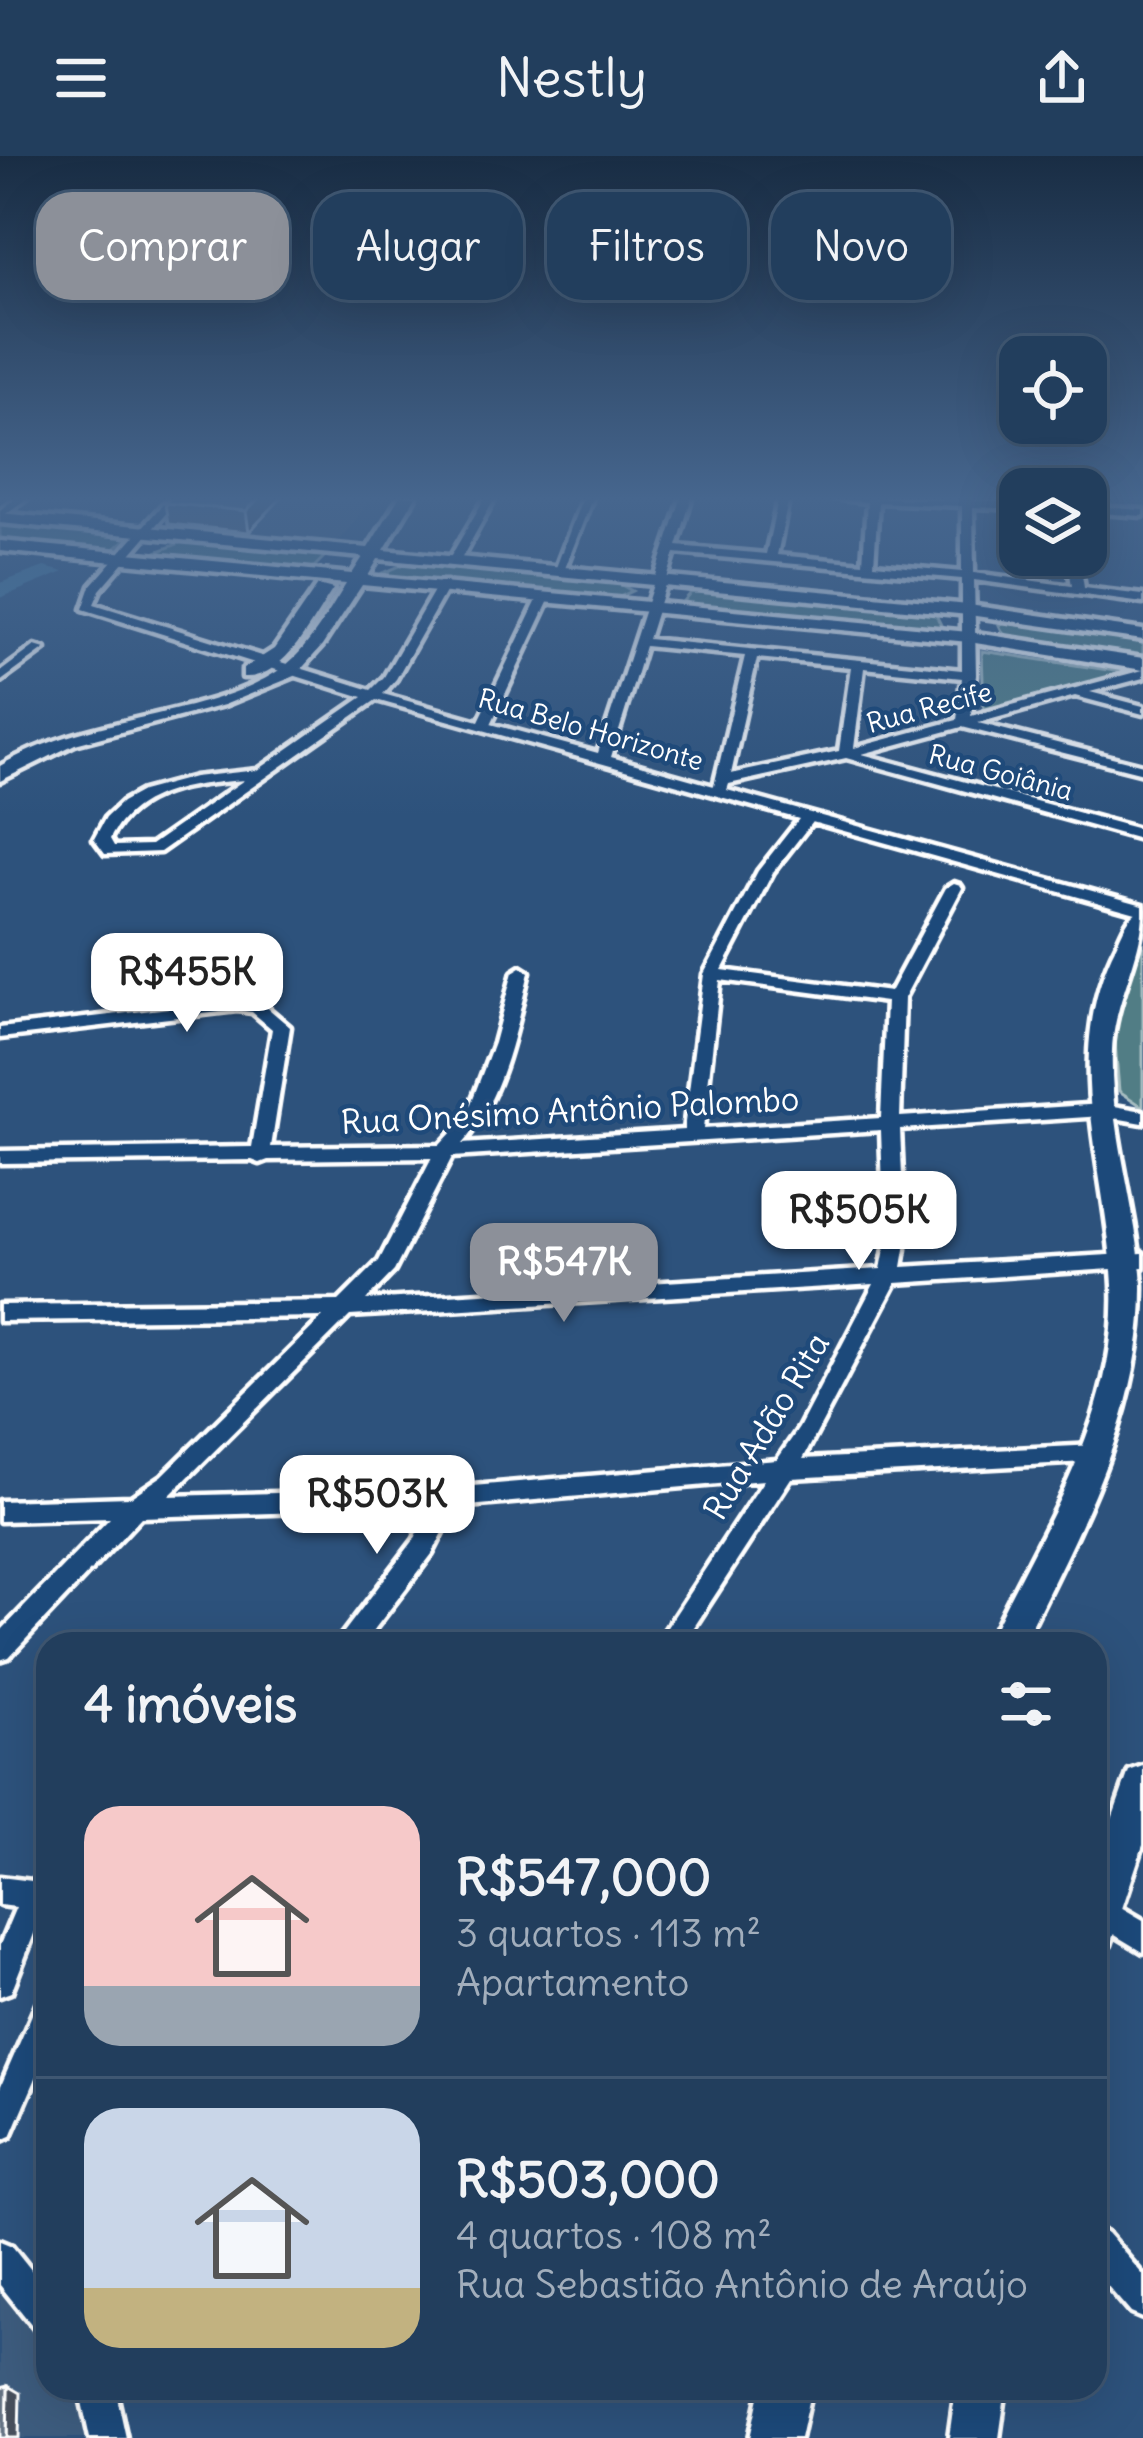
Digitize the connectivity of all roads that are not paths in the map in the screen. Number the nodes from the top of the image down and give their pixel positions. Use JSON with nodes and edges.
{"nodes":[{"id":1,"x":90,"y":602,"type":"edge"},
{"id":2,"x":313,"y":602,"type":"edge"},
{"id":3,"x":338,"y":602,"type":"edge"},
{"id":4,"x":433,"y":602,"type":"edge"},
{"id":5,"x":542,"y":602,"type":"edge"},
{"id":6,"x":608,"y":602,"type":"edge"},
{"id":7,"x":653,"y":602,"type":"edge"},
{"id":8,"x":892,"y":602,"type":"edge"},
{"id":9,"x":969,"y":602,"type":"edge"},
{"id":10,"x":651,"y":607,"type":"junction"},
{"id":11,"x":969,"y":610,"type":"junction"},
{"id":12,"x":1143,"y":635,"type":"edge"},
{"id":13,"x":969,"y":637,"type":"junction"},
{"id":14,"x":640,"y":642,"type":"junction"},
{"id":15,"x":39,"y":649,"type":"dead end"},
{"id":16,"x":752,"y":653,"type":"junction"},
{"id":17,"x":269,"y":662,"type":"junction"},
{"id":18,"x":858,"y":663,"type":"junction"},
{"id":19,"x":1143,"y":664,"type":"edge"},
{"id":20,"x":290,"y":672,"type":"junction"},
{"id":21,"x":1143,"y":674,"type":"edge"},
{"id":22,"x":969,"y":675,"type":"junction"},
{"id":23,"x":0,"y":678,"type":"edge"},
{"id":24,"x":1077,"y":694,"type":"junction"},
{"id":25,"x":374,"y":695,"type":"junction"},
{"id":26,"x":1143,"y":710,"type":"edge"},
{"id":27,"x":963,"y":723,"type":"junction"},
{"id":28,"x":484,"y":724,"type":"junction"},
{"id":29,"x":846,"y":754,"type":"junction"},
{"id":30,"x":603,"y":759,"type":"junction"},
{"id":31,"x":2,"y":767,"type":"edge"},
{"id":32,"x":1143,"y":770,"type":"edge"},
{"id":33,"x":261,"y":775,"type":"junction"},
{"id":34,"x":723,"y":785,"type":"junction"},
{"id":35,"x":810,"y":815,"type":"junction"},
{"id":36,"x":1143,"y":835,"type":"edge"},
{"id":37,"x":954,"y":888,"type":"dead end"},
{"id":38,"x":1143,"y":913,"type":"edge"},
{"id":39,"x":520,"y":971,"type":"dead end"},
{"id":40,"x":712,"y":974,"type":"junction"},
{"id":41,"x":896,"y":998,"type":"junction"},
{"id":42,"x":0,"y":1034,"type":"edge"},
{"id":43,"x":1103,"y":1110,"type":"junction"},
{"id":44,"x":1143,"y":1117,"type":"edge"},
{"id":45,"x":890,"y":1121,"type":"junction"},
{"id":46,"x":693,"y":1133,"type":"junction"},
{"id":47,"x":445,"y":1151,"type":"junction"},
{"id":48,"x":0,"y":1157,"type":"edge"},
{"id":49,"x":260,"y":1157,"type":"junction"},
{"id":50,"x":1135,"y":1260,"type":"edge"},
{"id":51,"x":890,"y":1274,"type":"junction"},
{"id":52,"x":341,"y":1309,"type":"junction"},
{"id":53,"x":0,"y":1313,"type":"edge"},
{"id":54,"x":1097,"y":1454,"type":"junction"},
{"id":55,"x":782,"y":1469,"type":"junction"},
{"id":56,"x":449,"y":1498,"type":"junction"},
{"id":57,"x":134,"y":1509,"type":"junction"},
{"id":58,"x":0,"y":1510,"type":"edge"},
{"id":59,"x":357,"y":1632,"type":"edge"},
{"id":60,"x":677,"y":1632,"type":"edge"},
{"id":61,"x":1011,"y":1632,"type":"edge"},
{"id":62,"x":0,"y":1649,"type":"edge"},
{"id":63,"x":1143,"y":1784,"type":"edge"},
{"id":64,"x":1107,"y":1887,"type":"edge"},
{"id":65,"x":0,"y":1892,"type":"edge"},
{"id":66,"x":36,"y":1895,"type":"edge"},
{"id":67,"x":36,"y":1908,"type":"edge"},
{"id":68,"x":1107,"y":1920,"type":"edge"},
{"id":69,"x":1143,"y":1937,"type":"edge"},
{"id":70,"x":0,"y":1981,"type":"edge"},
{"id":71,"x":36,"y":2042,"type":"edge"},
{"id":72,"x":0,"y":2126,"type":"edge"},
{"id":73,"x":0,"y":2258,"type":"edge"},
{"id":74,"x":36,"y":2303,"type":"edge"},
{"id":75,"x":101,"y":2400,"type":"edge"},
{"id":76,"x":784,"y":2400,"type":"edge"},
{"id":77,"x":979,"y":2400,"type":"edge"},
{"id":78,"x":108,"y":2438,"type":"edge"},
{"id":79,"x":776,"y":2438,"type":"edge"},
{"id":80,"x":974,"y":2438,"type":"edge"}],
"edges":[{"from":1,"to":17,"type":"street","name":"Rua Belo Horizonte"},
{"from":2,"to":17,"type":"main road"},
{"from":3,"to":20,"type":"main road"},
{"from":4,"to":25,"type":"street"},
{"from":5,"to":28,"type":"street"},
{"from":6,"to":10,"type":"main road"},
{"from":7,"to":10,"type":"street"},
{"from":8,"to":11,"type":"main road"},
{"from":9,"to":11,"type":"street"},
{"from":10,"to":13,"type":"main road"},
{"from":10,"to":14,"type":"street"},
{"from":11,"to":12,"type":"main road"},
{"from":11,"to":13,"type":"street"},
{"from":13,"to":19,"type":"main road"},
{"from":13,"to":22,"type":"street"},
{"from":14,"to":16,"type":"street"},
{"from":14,"to":30,"type":"street"},
{"from":15,"to":23,"type":"street"},
{"from":16,"to":18,"type":"street"},
{"from":16,"to":34,"type":"street"},
{"from":17,"to":20,"type":"street","name":"Rua Belo Horizonte"},
{"from":17,"to":31,"type":"main road"},
{"from":18,"to":22,"type":"street"},
{"from":18,"to":29,"type":"street"},
{"from":20,"to":25,"type":"street","name":"Rua Belo Horizonte"},
{"from":20,"to":31,"type":"main road"},
{"from":21,"to":24,"type":"street","name":"Rua Recife"},
{"from":22,"to":27,"type":"street"},
{"from":24,"to":26,"type":"street"},
{"from":24,"to":27,"type":"street","name":"Rua Recife"},
{"from":25,"to":28,"type":"street","name":"Rua Belo Horizonte"},
{"from":25,"to":33,"type":"street"},
{"from":27,"to":29,"type":"street","name":"Rua Recife"},
{"from":27,"to":32,"type":"street"},
{"from":28,"to":30,"type":"street","name":"Rua Belo Horizonte"},
{"from":29,"to":34,"type":"street","name":"Rua Recife"},
{"from":29,"to":36,"type":"street","name":"Rua Goiânia"},
{"from":30,"to":34,"type":"street","name":"Rua Belo Horizonte"},
{"from":33,"to":33,"type":"street"},
{"from":34,"to":35,"type":"street","name":"Rua Belo Horizonte"},
{"from":35,"to":38,"type":"street","name":"Rua Belo Horizonte"},
{"from":35,"to":40,"type":"street"},
{"from":37,"to":41,"type":"street","name":"Rua Adão Rita"},
{"from":38,"to":43,"type":"main road"},
{"from":39,"to":47,"type":"street"},
{"from":40,"to":41,"type":"street"},
{"from":40,"to":46,"type":"street"},
{"from":41,"to":45,"type":"street","name":"Rua Adão Rita"},
{"from":42,"to":49,"type":"street"},
{"from":43,"to":44,"type":"street","name":"Rua Onésimo Antônio Palombo"},
{"from":43,"to":45,"type":"street","name":"Rua Onésimo Antônio Palombo"},
{"from":43,"to":50,"type":"main road"},
{"from":45,"to":46,"type":"street","name":"Rua Onésimo Antônio Palombo"},
{"from":45,"to":51,"type":"street","name":"Rua Adão Rita"},
{"from":46,"to":47,"type":"street","name":"Rua Onésimo Antônio Palombo"},
{"from":47,"to":49,"type":"street","name":"Rua Onésimo Antônio Palombo"},
{"from":47,"to":52,"type":"street"},
{"from":48,"to":49,"type":"street","name":"Rua Onésimo Antônio Palombo"},
{"from":50,"to":51,"type":"street"},
{"from":50,"to":54,"type":"main road"},
{"from":51,"to":52,"type":"street"},
{"from":51,"to":55,"type":"street","name":"Rua Adão Rita"},
{"from":52,"to":53,"type":"street"},
{"from":52,"to":57,"type":"street"},
{"from":54,"to":55,"type":"street"},
{"from":54,"to":61,"type":"main road"},
{"from":55,"to":56,"type":"street"},
{"from":55,"to":60,"type":"street","name":"Rua Adão Rita"},
{"from":56,"to":57,"type":"street"},
{"from":56,"to":59,"type":"street"},
{"from":57,"to":58,"type":"street"},
{"from":57,"to":62,"type":"street"},
{"from":63,"to":64,"type":"main road"},
{"from":65,"to":66,"type":"street"},
{"from":67,"to":70,"type":"street"},
{"from":68,"to":69,"type":"street"},
{"from":71,"to":72,"type":"street"},
{"from":73,"to":74,"type":"street"},
{"from":75,"to":78,"type":"street"},
{"from":76,"to":79,"type":"main road"},
{"from":77,"to":80,"type":"main road"}]}
